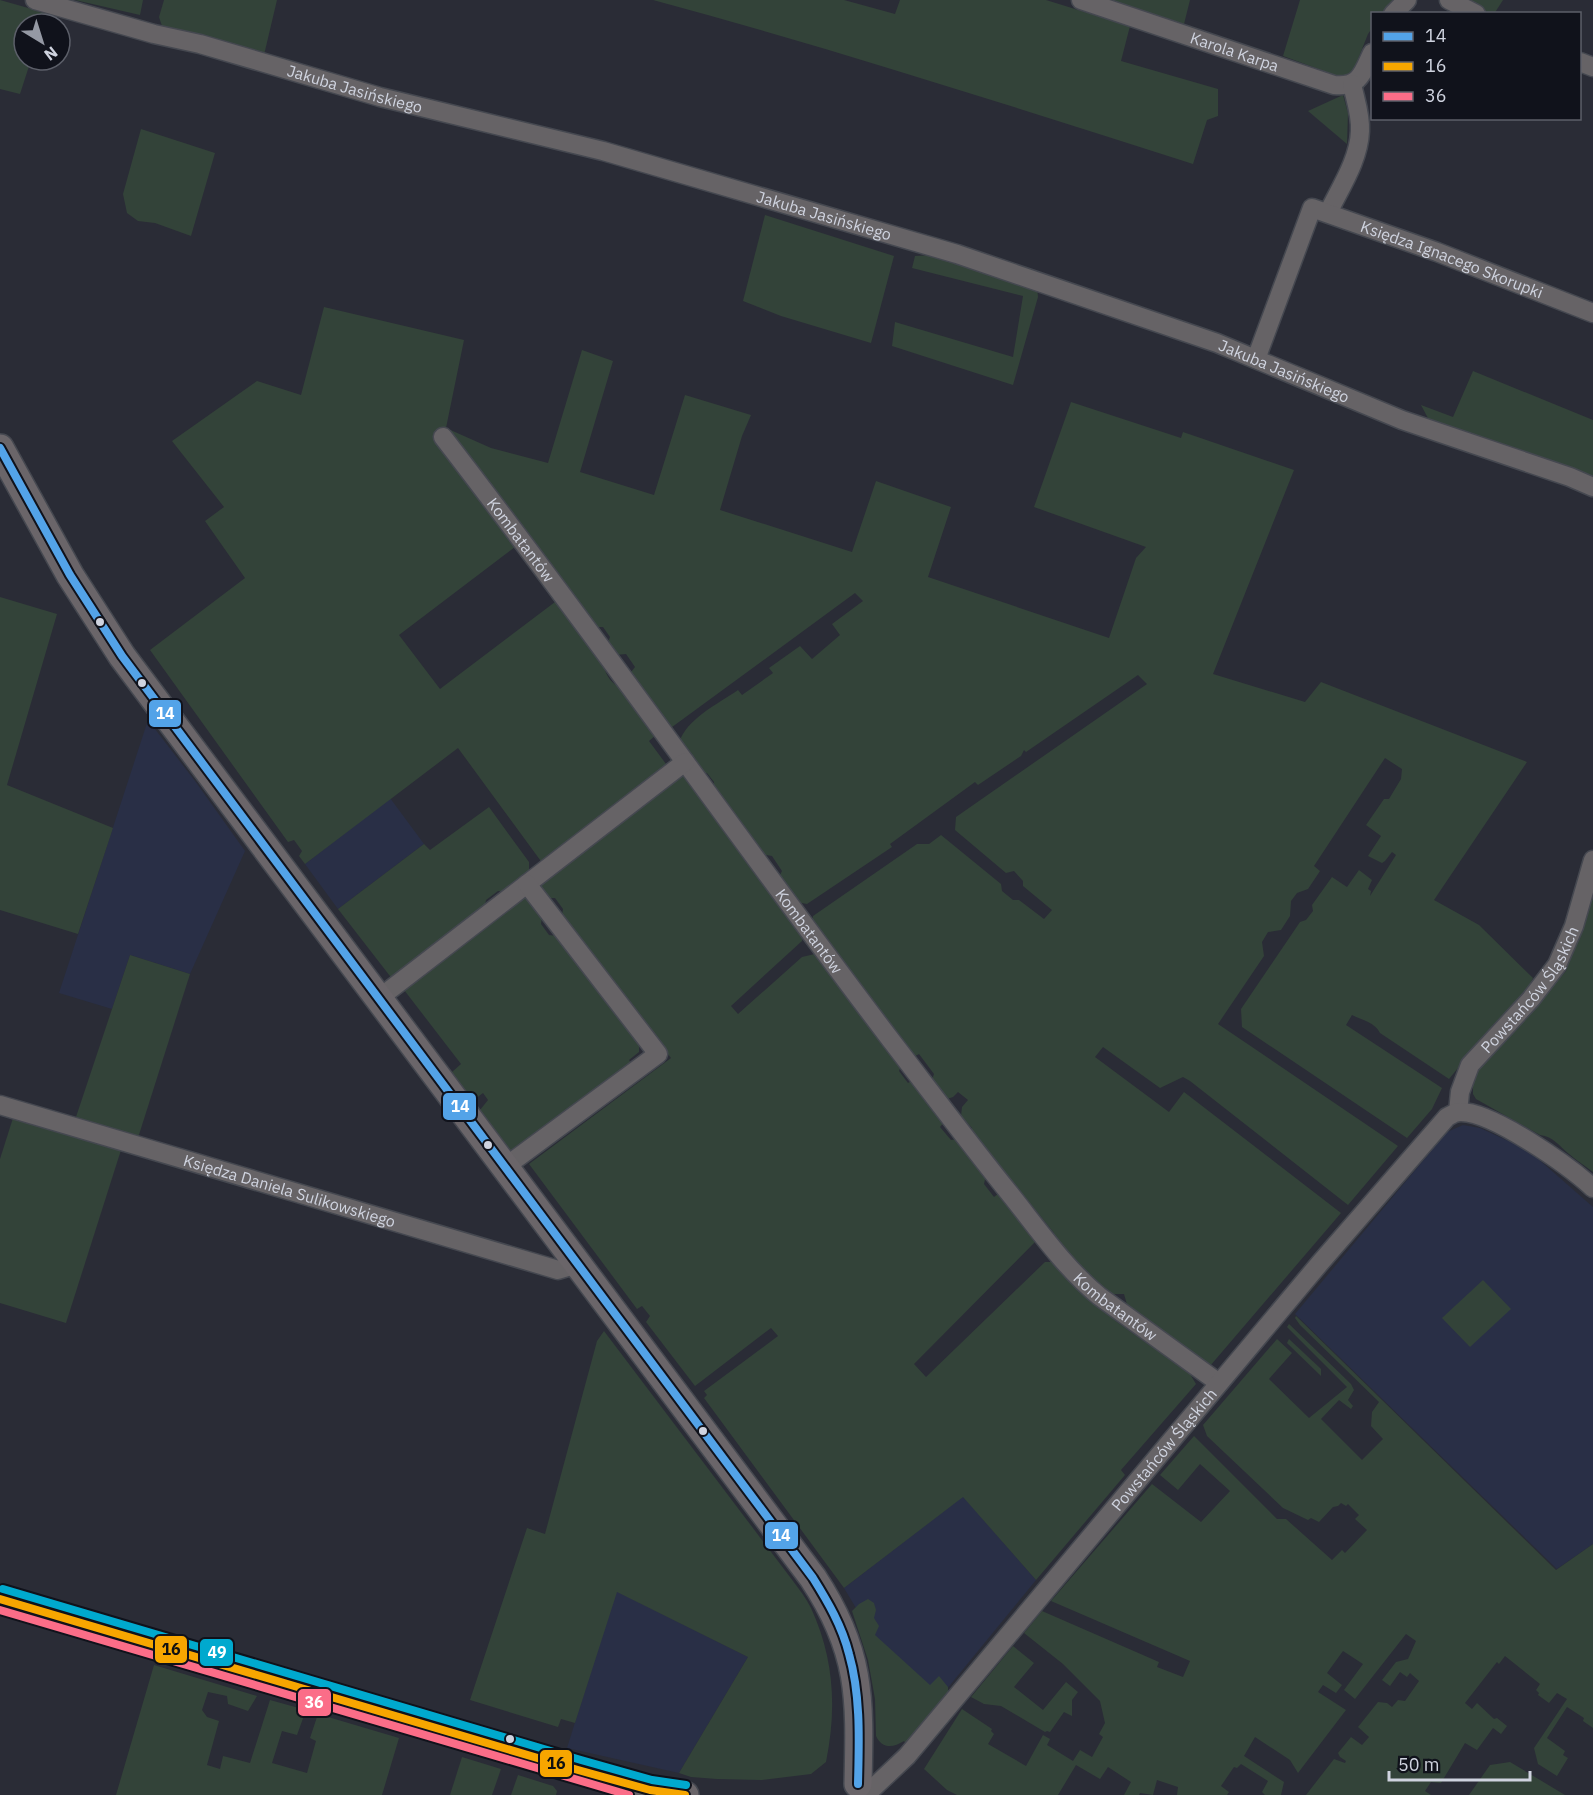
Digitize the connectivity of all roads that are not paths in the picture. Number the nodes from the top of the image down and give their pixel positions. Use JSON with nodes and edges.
{"nodes":[{"id":1,"x":35,"y":0,"type":"edge"},
{"id":2,"x":1081,"y":0,"type":"edge"},
{"id":3,"x":1407,"y":0,"type":"edge"},
{"id":4,"x":1449,"y":0,"type":"edge"},
{"id":5,"x":1395,"y":12,"type":"edge"},
{"id":6,"x":1472,"y":12,"type":"edge"},
{"id":7,"x":1371,"y":55,"type":"edge"},
{"id":8,"x":1352,"y":84,"type":"junction"},
{"id":9,"x":1320,"y":211,"type":"junction"},
{"id":10,"x":1593,"y":313,"type":"edge"},
{"id":11,"x":1256,"y":359,"type":"junction"},
{"id":12,"x":443,"y":437,"type":"dead end"},
{"id":13,"x":0,"y":448,"type":"edge"},
{"id":14,"x":1593,"y":487,"type":"edge"},
{"id":15,"x":685,"y":762,"type":"junction"},
{"id":16,"x":1593,"y":860,"type":"edge"},
{"id":17,"x":527,"y":884,"type":"junction"},
{"id":18,"x":378,"y":999,"type":"junction"},
{"id":19,"x":0,"y":1106,"type":"edge"},
{"id":20,"x":1458,"y":1112,"type":"junction"},
{"id":21,"x":505,"y":1167,"type":"junction"},
{"id":22,"x":1593,"y":1188,"type":"edge"},
{"id":23,"x":578,"y":1264,"type":"junction"},
{"id":24,"x":1219,"y":1383,"type":"junction"},
{"id":25,"x":0,"y":1599,"type":"edge"},
{"id":26,"x":862,"y":1791,"type":"edge"},
{"id":27,"x":685,"y":1795,"type":"edge"}],
"edges":[{"from":1,"to":11,"type":"street","name":"Jakuba Jasińskiego"},
{"from":2,"to":8,"type":"street","name":"Karola Karpa"},
{"from":3,"to":5,"type":"street"},
{"from":4,"to":6,"type":"street"},
{"from":7,"to":8,"type":"street"},
{"from":8,"to":9,"type":"street"},
{"from":9,"to":10,"type":"street","name":"Księdza Ignacego Skorupki"},
{"from":9,"to":11,"type":"street"},
{"from":11,"to":14,"type":"street","name":"Jakuba Jasińskiego"},
{"from":12,"to":15,"type":"street","name":"Kombatantów"},
{"from":13,"to":18,"type":"street"},
{"from":15,"to":17,"type":"street"},
{"from":15,"to":24,"type":"street","name":"Kombatantów"},
{"from":16,"to":20,"type":"street","name":"Powstańców Śląskich"},
{"from":17,"to":18,"type":"street"},
{"from":17,"to":21,"type":"street"},
{"from":18,"to":21,"type":"street"},
{"from":19,"to":23,"type":"street","name":"Księdza Daniela Sulikowskiego"},
{"from":20,"to":22,"type":"street"},
{"from":20,"to":24,"type":"street","name":"Powstańców Śląskich"},
{"from":21,"to":23,"type":"street"},
{"from":23,"to":26,"type":"street"},
{"from":24,"to":26,"type":"street","name":"Powstańców Śląskich"},
{"from":25,"to":27,"type":"street"}]}
